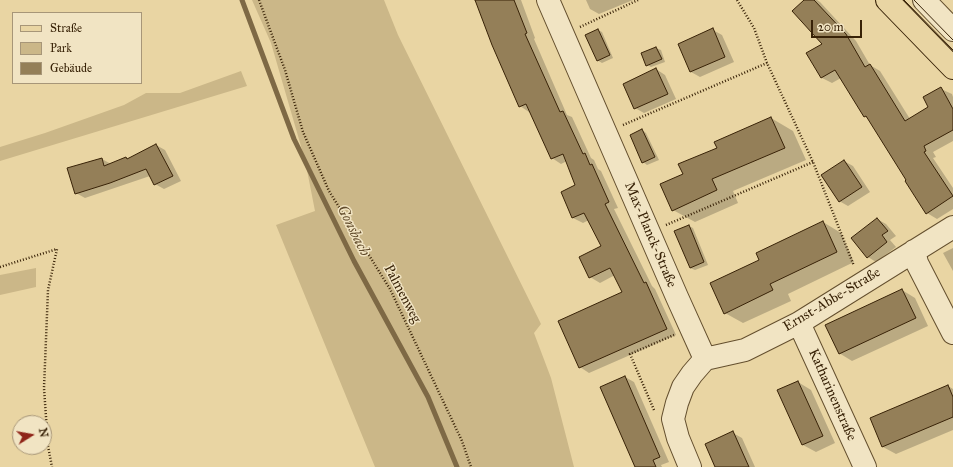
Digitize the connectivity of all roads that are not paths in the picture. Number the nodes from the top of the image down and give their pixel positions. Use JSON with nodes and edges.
{"nodes":[{"id":1,"x":548,"y":0,"type":"edge"},
{"id":2,"x":887,"y":0,"type":"edge"},
{"id":3,"x":924,"y":0,"type":"edge"},
{"id":4,"x":952,"y":26,"type":"edge"},
{"id":5,"x":953,"y":68,"type":"edge"},
{"id":6,"x":953,"y":227,"type":"edge"},
{"id":7,"x":914,"y":251,"type":"junction"},
{"id":8,"x":799,"y":322,"type":"junction"},
{"id":9,"x":953,"y":333,"type":"edge"},
{"id":10,"x":706,"y":359,"type":"junction"},
{"id":11,"x":690,"y":467,"type":"edge"},
{"id":12,"x":865,"y":467,"type":"edge"}],
"edges":[{"from":1,"to":10,"type":"street","name":"Max-Planck-Straße"},
{"from":2,"to":5,"type":"main road"},
{"from":3,"to":4,"type":"street"},
{"from":6,"to":7,"type":"street","name":"Ernst-Abbe-Straße"},
{"from":7,"to":8,"type":"street","name":"Ernst-Abbe-Straße"},
{"from":7,"to":9,"type":"street"},
{"from":8,"to":10,"type":"street","name":"Ernst-Abbe-Straße"},
{"from":8,"to":12,"type":"street","name":"Katharinenstraße"},
{"from":10,"to":11,"type":"street"}]}
